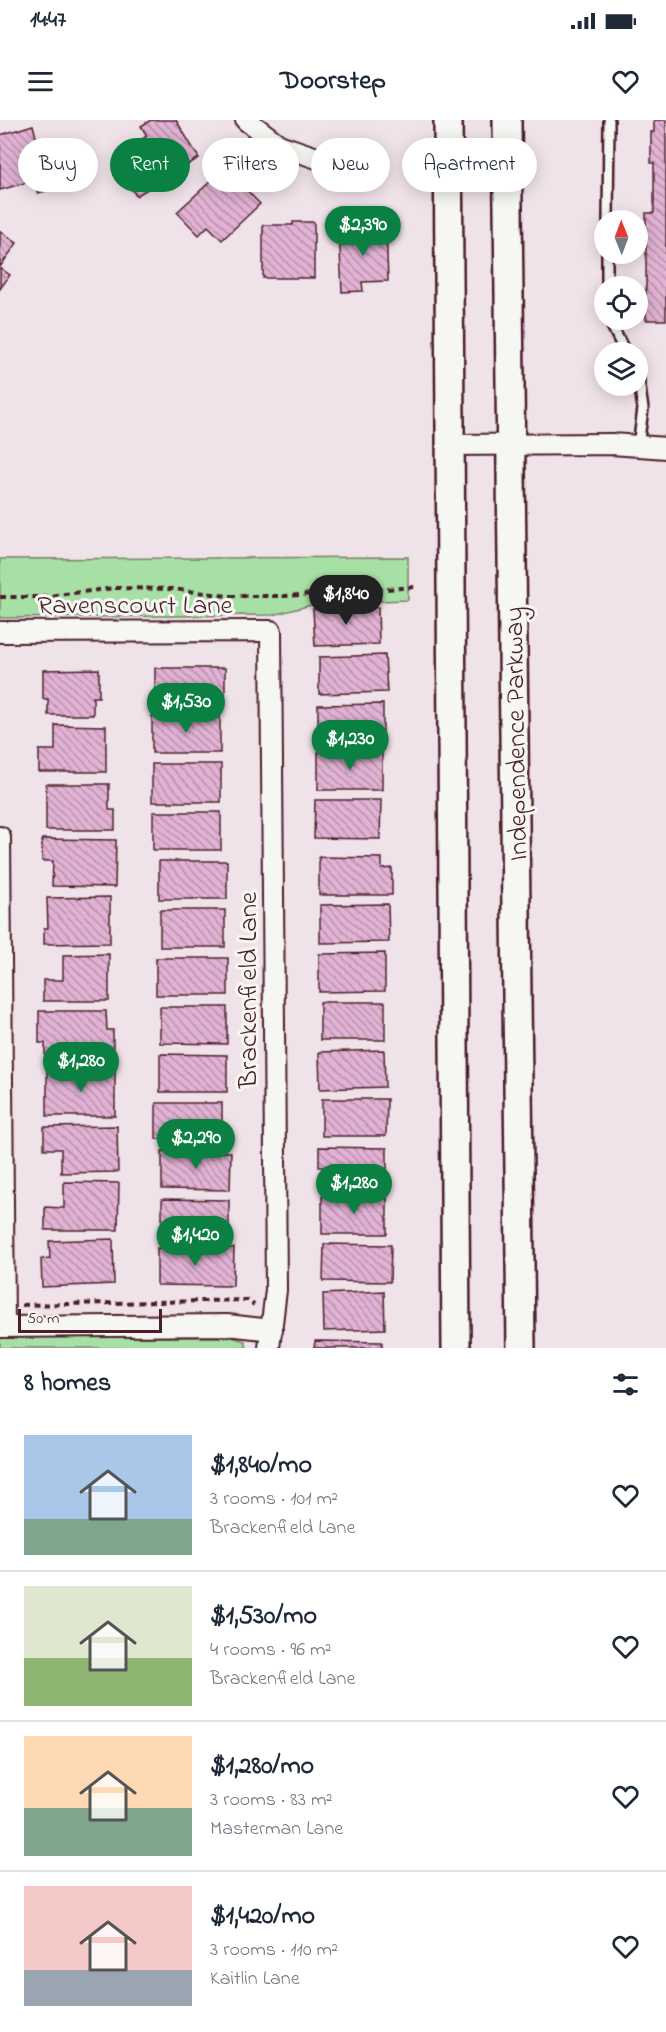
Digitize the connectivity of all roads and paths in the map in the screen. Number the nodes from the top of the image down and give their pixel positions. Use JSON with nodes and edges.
{"nodes":[{"id":1,"x":246,"y":120,"type":"edge"},
{"id":2,"x":448,"y":120,"type":"edge"},
{"id":3,"x":507,"y":120,"type":"edge"},
{"id":4,"x":609,"y":120,"type":"edge"},
{"id":5,"x":311,"y":156,"type":"edge"},
{"id":6,"x":608,"y":210,"type":"edge"},
{"id":7,"x":641,"y":396,"type":"edge"},
{"id":8,"x":512,"y":444,"type":"junction"},
{"id":9,"x":450,"y":445,"type":"junction"},
{"id":10,"x":638,"y":446,"type":"junction"},
{"id":11,"x":666,"y":448,"type":"edge"},
{"id":12,"x":415,"y":586,"type":"dead end"},
{"id":13,"x":0,"y":597,"type":"edge"},
{"id":14,"x":271,"y":631,"type":"joint"},
{"id":15,"x":0,"y":632,"type":"edge"},
{"id":16,"x":0,"y":837,"type":"edge"},
{"id":17,"x":21,"y":1305,"type":"dead end"},
{"id":18,"x":254,"y":1305,"type":"dead end"},
{"id":19,"x":2,"y":1327,"type":"edge"},
{"id":20,"x":270,"y":1339,"type":"edge"},
{"id":21,"x":456,"y":1348,"type":"edge"},
{"id":22,"x":521,"y":1348,"type":"edge"}],
"edges":[{"from":1,"to":5,"type":"street"},
{"from":2,"to":9,"type":"main road"},
{"from":3,"to":8,"type":"main road","name":"Independence Parkway"},
{"from":4,"to":6,"type":"lane"},
{"from":7,"to":10,"type":"lane"},
{"from":8,"to":9,"type":"street"},
{"from":8,"to":10,"type":"street"},
{"from":8,"to":22,"type":"main road","name":"Independence Parkway"},
{"from":9,"to":21,"type":"main road"},
{"from":10,"to":11,"type":"street"},
{"from":12,"to":13,"type":"path"},
{"from":14,"to":15,"type":"street","name":"Ravenscourt Lane"},
{"from":14,"to":20,"type":"street","name":"Brackenfield Lane"},
{"from":16,"to":19,"type":"street"},
{"from":17,"to":18,"type":"path"},
{"from":19,"to":20,"type":"street"}]}
